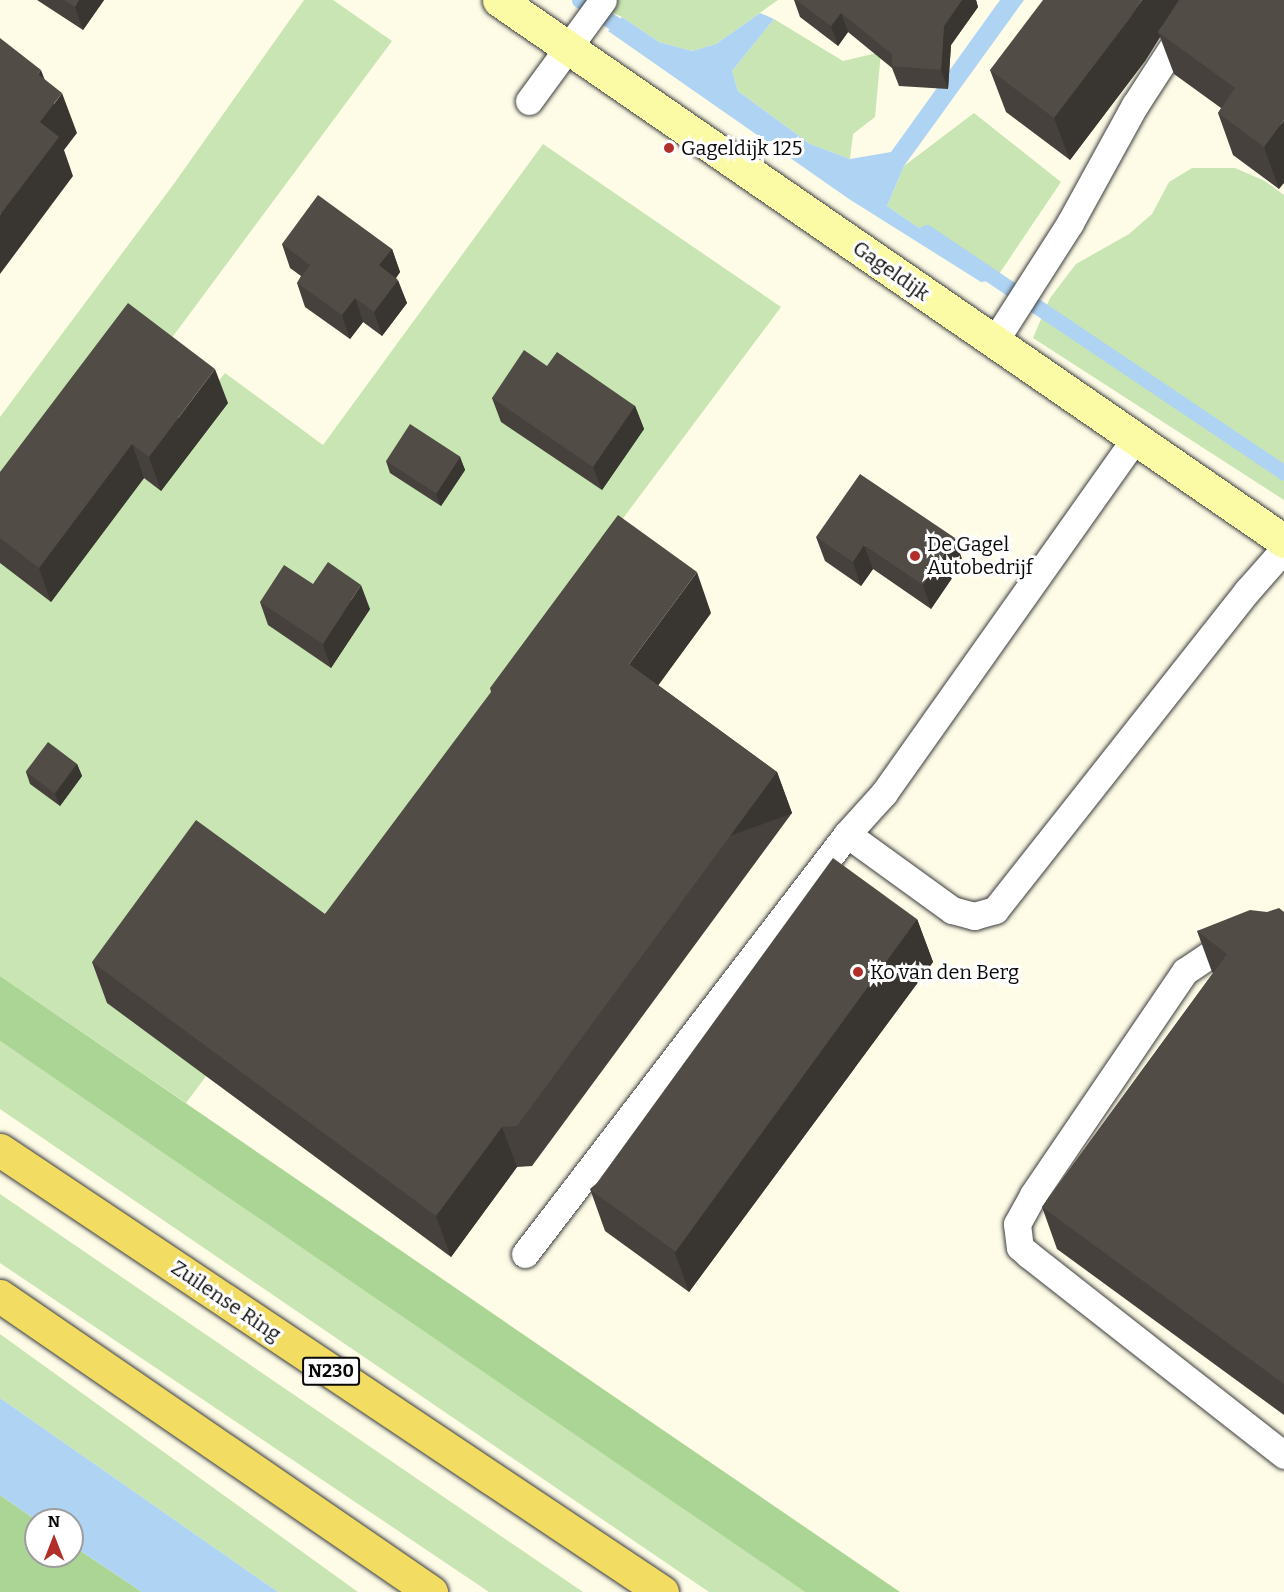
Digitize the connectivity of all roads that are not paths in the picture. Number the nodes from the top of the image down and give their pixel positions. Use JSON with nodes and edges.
{"nodes":[{"id":1,"x":498,"y":0,"type":"edge"},
{"id":2,"x":603,"y":0,"type":"edge"},
{"id":3,"x":1203,"y":0,"type":"edge"},
{"id":4,"x":578,"y":37,"type":"junction"},
{"id":5,"x":529,"y":101,"type":"dead end"},
{"id":6,"x":994,"y":342,"type":"junction"},
{"id":7,"x":1135,"y":438,"type":"junction"},
{"id":8,"x":1284,"y":541,"type":"edge"},
{"id":9,"x":1284,"y":549,"type":"edge"},
{"id":10,"x":847,"y":834,"type":"junction"},
{"id":11,"x":1284,"y":938,"type":"edge"},
{"id":12,"x":0,"y":1149,"type":"edge"},
{"id":13,"x":525,"y":1254,"type":"dead end"},
{"id":14,"x":0,"y":1296,"type":"edge"},
{"id":15,"x":1284,"y":1455,"type":"edge"},
{"id":16,"x":431,"y":1592,"type":"edge"},
{"id":17,"x":662,"y":1592,"type":"edge"}],
"edges":[{"from":1,"to":4,"type":"street","name":"Gageldijk"},
{"from":2,"to":4,"type":"lane"},
{"from":3,"to":6,"type":"lane"},
{"from":4,"to":5,"type":"lane"},
{"from":4,"to":6,"type":"street","name":"Gageldijk"},
{"from":6,"to":7,"type":"street","name":"Gageldijk"},
{"from":7,"to":8,"type":"street","name":"Gageldijk"},
{"from":7,"to":10,"type":"lane"},
{"from":9,"to":10,"type":"lane"},
{"from":10,"to":13,"type":"lane"},
{"from":11,"to":15,"type":"lane"},
{"from":12,"to":17,"type":"main road","name":"Zuilense Ring","number":"N230"},
{"from":14,"to":16,"type":"main road"}]}
